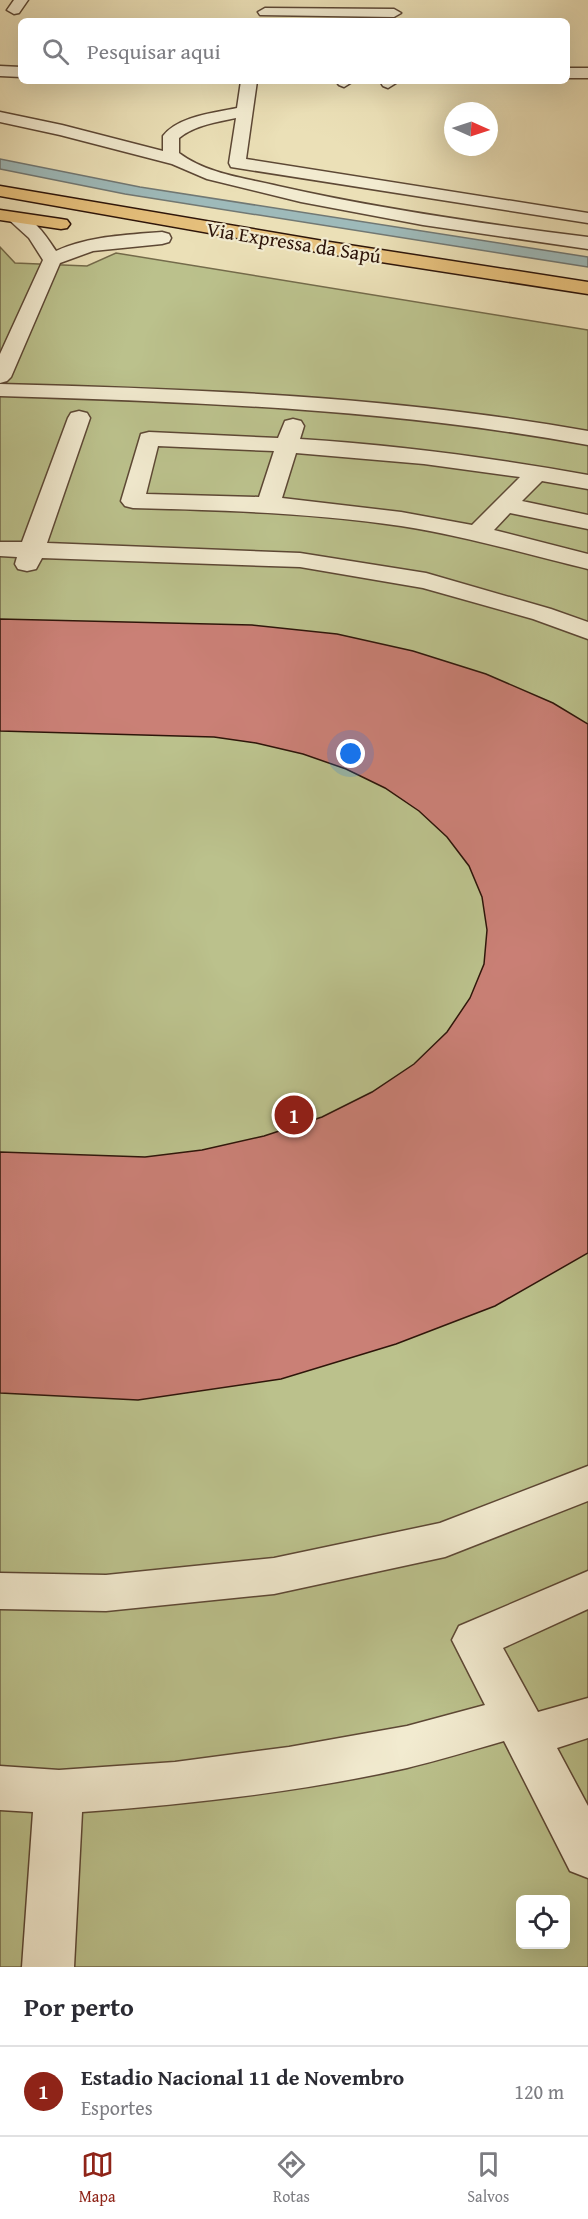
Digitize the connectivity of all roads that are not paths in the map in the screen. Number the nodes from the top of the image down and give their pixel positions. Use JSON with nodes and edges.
{"nodes":[{"id":1,"x":265,"y":10,"type":"edge"},
{"id":2,"x":394,"y":11,"type":"edge"},
{"id":3,"x":314,"y":17,"type":"edge"},
{"id":4,"x":354,"y":17,"type":"edge"},
{"id":5,"x":0,"y":71,"type":"edge"},
{"id":6,"x":18,"y":72,"type":"edge"},
{"id":7,"x":570,"y":73,"type":"edge"},
{"id":8,"x":588,"y":73,"type":"edge"},
{"id":9,"x":248,"y":84,"type":"edge"},
{"id":10,"x":244,"y":111,"type":"junction"},
{"id":11,"x":0,"y":117,"type":"edge"},
{"id":12,"x":176,"y":160,"type":"junction"},
{"id":13,"x":0,"y":191,"type":"edge"},
{"id":14,"x":8,"y":216,"type":"edge"},
{"id":15,"x":588,"y":218,"type":"edge"},
{"id":16,"x":162,"y":238,"type":"junction"},
{"id":17,"x":588,"y":243,"type":"edge"},
{"id":18,"x":52,"y":260,"type":"junction"},
{"id":19,"x":588,"y":288,"type":"edge"},
{"id":20,"x":588,"y":305,"type":"edge"},
{"id":21,"x":0,"y":377,"type":"edge"},
{"id":22,"x":0,"y":390,"type":"edge"},
{"id":23,"x":300,"y":400,"type":"junction"},
{"id":24,"x":79,"y":418,"type":"dead end"},
{"id":25,"x":585,"y":437,"type":"edge"},
{"id":26,"x":287,"y":445,"type":"junction"},
{"id":27,"x":544,"y":474,"type":"junction"},
{"id":28,"x":588,"y":482,"type":"edge"},
{"id":29,"x":268,"y":504,"type":"junction"},
{"id":30,"x":506,"y":504,"type":"junction"},
{"id":31,"x":588,"y":522,"type":"edge"},
{"id":32,"x":477,"y":533,"type":"junction"},
{"id":33,"x":0,"y":549,"type":"edge"},
{"id":34,"x":29,"y":557,"type":"junction"},
{"id":35,"x":588,"y":562,"type":"edge"},
{"id":36,"x":588,"y":631,"type":"edge"},
{"id":37,"x":588,"y":1483,"type":"edge"},
{"id":38,"x":588,"y":1589,"type":"edge"},
{"id":39,"x":0,"y":1591,"type":"edge"},
{"id":40,"x":588,"y":1718,"type":"edge"},
{"id":41,"x":521,"y":1727,"type":"junction"},
{"id":42,"x":0,"y":1788,"type":"edge"},
{"id":43,"x":59,"y":1792,"type":"junction"},
{"id":44,"x":588,"y":1853,"type":"edge"},
{"id":45,"x":48,"y":1967,"type":"edge"}],
"edges":[{"from":1,"to":2,"type":"street"},
{"from":1,"to":3,"type":"street"},
{"from":2,"to":4,"type":"street"},
{"from":3,"to":4,"type":"street"},
{"from":5,"to":6,"type":"street"},
{"from":7,"to":8,"type":"street"},
{"from":9,"to":10,"type":"street"},
{"from":10,"to":12,"type":"street"},
{"from":10,"to":15,"type":"street"},
{"from":11,"to":12,"type":"street"},
{"from":12,"to":17,"type":"street"},
{"from":13,"to":19,"type":"main road","name":"Via Expressa da Sapú"},
{"from":14,"to":16,"type":"main road","name":"Via Expressa da Sapú"},
{"from":14,"to":18,"type":"street"},
{"from":16,"to":18,"type":"street"},
{"from":16,"to":20,"type":"main road","name":"Via Expressa da Sapú"},
{"from":18,"to":21,"type":"street"},
{"from":22,"to":23,"type":"street"},
{"from":23,"to":25,"type":"street"},
{"from":23,"to":26,"type":"street"},
{"from":24,"to":34,"type":"street"},
{"from":25,"to":27,"type":"street"},
{"from":26,"to":27,"type":"street"},
{"from":26,"to":29,"type":"street"},
{"from":26,"to":29,"type":"street"},
{"from":27,"to":28,"type":"street"},
{"from":27,"to":30,"type":"street"},
{"from":29,"to":32,"type":"street"},
{"from":30,"to":31,"type":"street"},
{"from":30,"to":32,"type":"street"},
{"from":32,"to":35,"type":"street"},
{"from":33,"to":34,"type":"street"},
{"from":34,"to":36,"type":"street"},
{"from":37,"to":39,"type":"street"},
{"from":38,"to":41,"type":"street"},
{"from":40,"to":41,"type":"street"},
{"from":41,"to":43,"type":"street"},
{"from":41,"to":44,"type":"street"},
{"from":42,"to":43,"type":"street"},
{"from":43,"to":45,"type":"street"}]}
